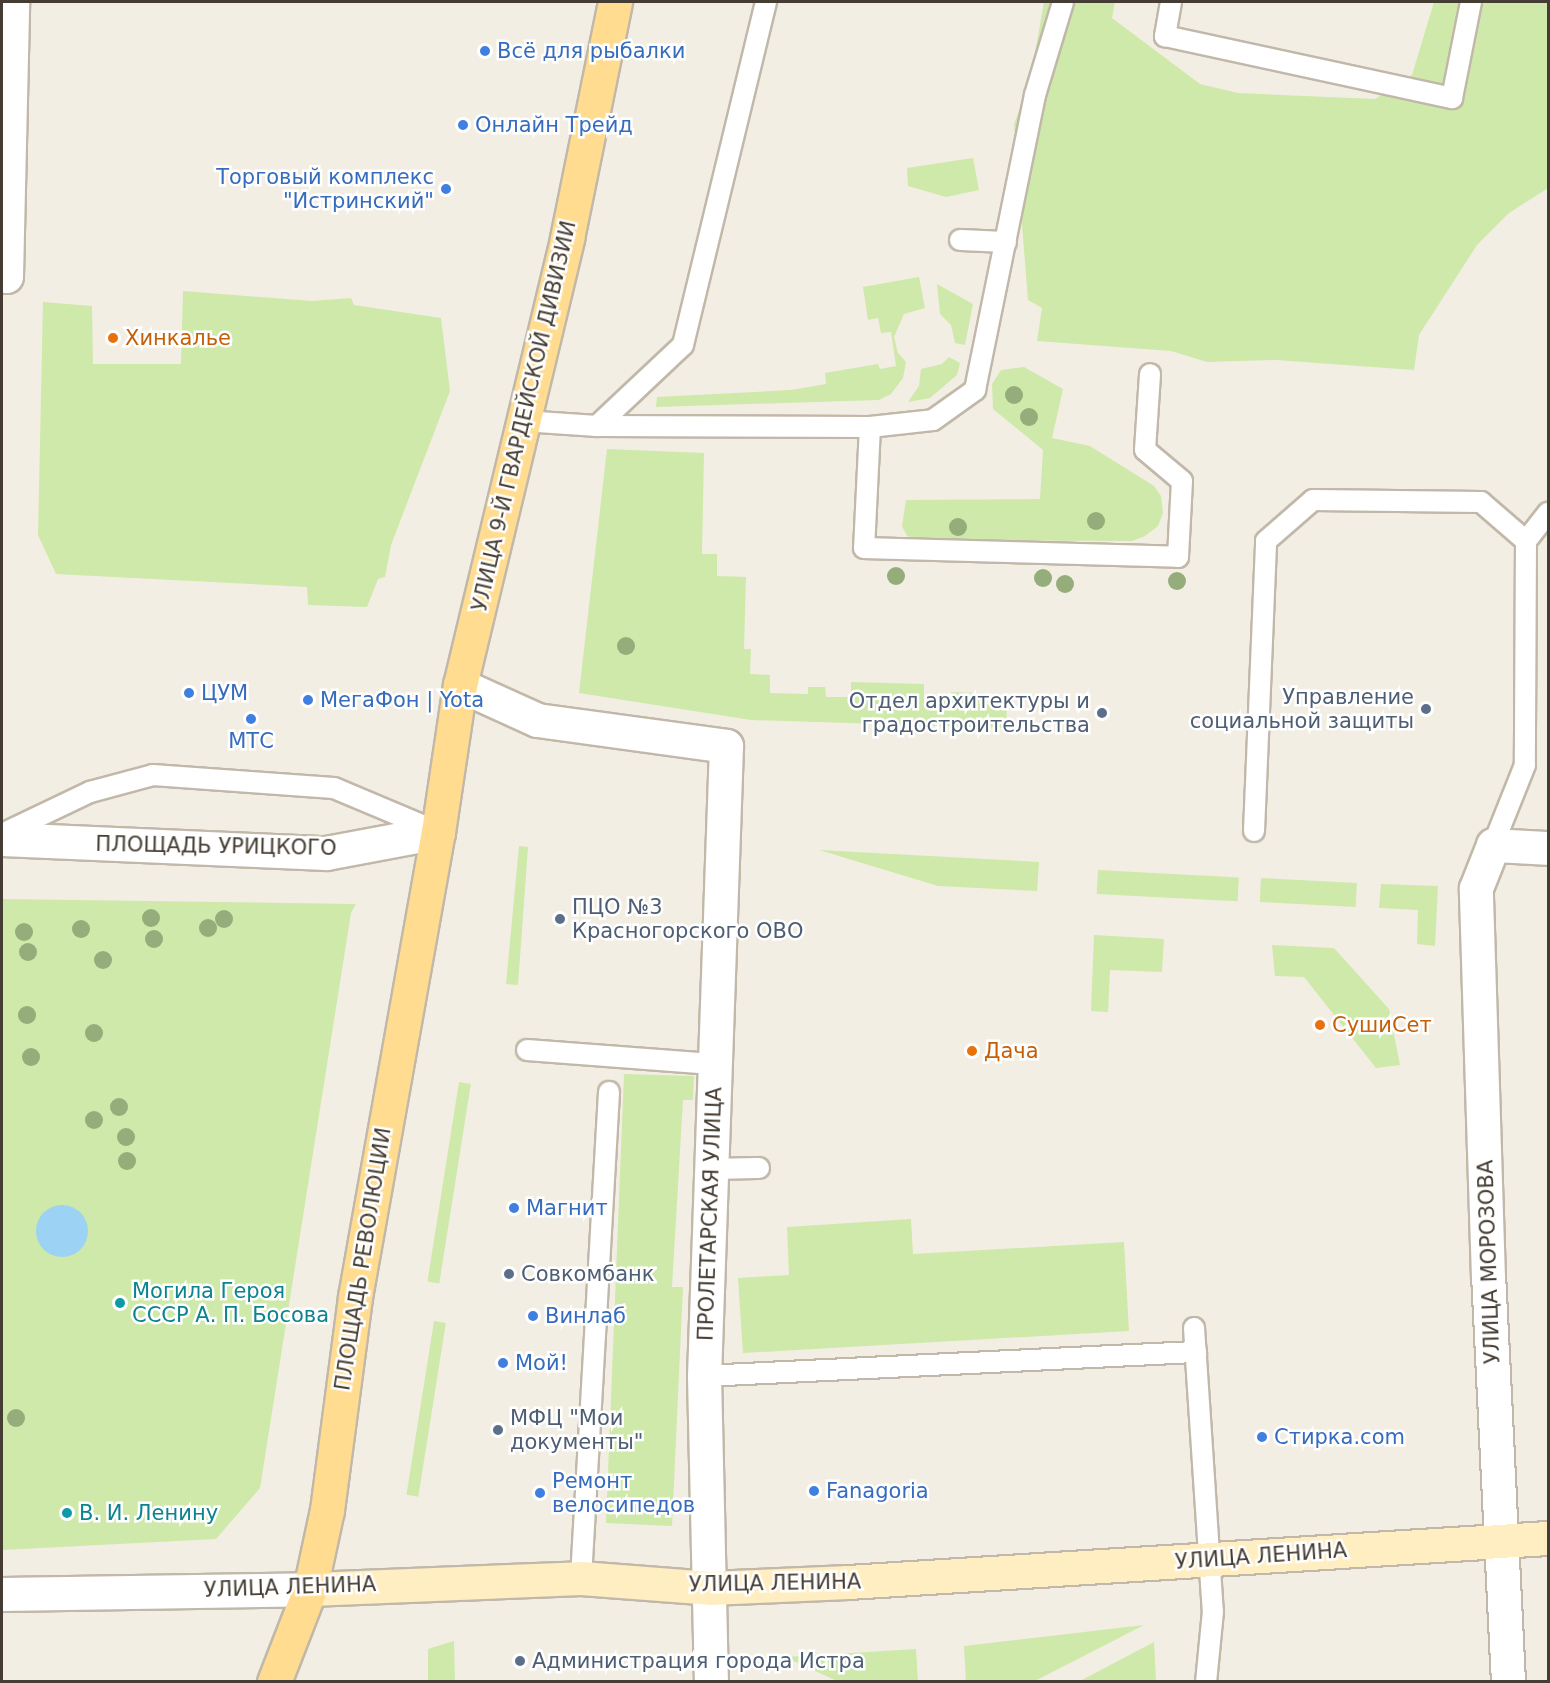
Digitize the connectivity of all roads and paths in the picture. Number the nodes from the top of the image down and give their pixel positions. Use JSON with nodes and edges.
{"nodes":[{"id":1,"x":12,"y":2,"type":"edge"},
{"id":2,"x":615,"y":2,"type":"edge"},
{"id":3,"x":766,"y":2,"type":"edge"},
{"id":4,"x":1063,"y":2,"type":"edge"},
{"id":5,"x":1172,"y":2,"type":"edge"},
{"id":6,"x":1471,"y":2,"type":"edge"},
{"id":7,"x":960,"y":240,"type":"dead end"},
{"id":8,"x":1006,"y":242,"type":"junction"},
{"id":9,"x":4,"y":276,"type":"edge"},
{"id":10,"x":1150,"y":374,"type":"dead end"},
{"id":11,"x":523,"y":421,"type":"junction"},
{"id":12,"x":597,"y":426,"type":"junction"},
{"id":13,"x":870,"y":427,"type":"junction"},
{"id":14,"x":1548,"y":513,"type":"edge"},
{"id":15,"x":1526,"y":541,"type":"junction"},
{"id":16,"x":460,"y":685,"type":"junction"},
{"id":17,"x":1254,"y":831,"type":"dead end"},
{"id":18,"x":438,"y":832,"type":"junction"},
{"id":19,"x":2,"y":834,"type":"edge"},
{"id":20,"x":2,"y":839,"type":"edge"},
{"id":21,"x":1493,"y":845,"type":"junction"},
{"id":22,"x":1548,"y":848,"type":"edge"},
{"id":23,"x":527,"y":1050,"type":"dead end"},
{"id":24,"x":715,"y":1064,"type":"junction"},
{"id":25,"x":609,"y":1092,"type":"dead end"},
{"id":26,"x":759,"y":1168,"type":"dead end"},
{"id":27,"x":709,"y":1169,"type":"junction"},
{"id":28,"x":1194,"y":1328,"type":"dead end"},
{"id":29,"x":1196,"y":1352,"type":"junction"},
{"id":30,"x":705,"y":1377,"type":"junction"},
{"id":31,"x":1548,"y":1538,"type":"edge"},
{"id":32,"x":1502,"y":1541,"type":"junction"},
{"id":33,"x":1210,"y":1560,"type":"junction"},
{"id":34,"x":581,"y":1578,"type":"junction"},
{"id":35,"x":710,"y":1588,"type":"junction"},
{"id":36,"x":310,"y":1589,"type":"junction"},
{"id":37,"x":2,"y":1594,"type":"edge"},
{"id":38,"x":274,"y":1682,"type":"edge"},
{"id":39,"x":711,"y":1682,"type":"edge"},
{"id":40,"x":1206,"y":1682,"type":"edge"},
{"id":41,"x":1508,"y":1682,"type":"edge"}],
"edges":[{"from":1,"to":9,"type":"street"},
{"from":2,"to":11,"type":"main road","name":"УЛИЦА 9-Й ГВАРДЕЙСКОЙ ДИВИЗИИ"},
{"from":3,"to":12,"type":"lane"},
{"from":4,"to":8,"type":"lane"},
{"from":5,"to":6,"type":"lane"},
{"from":7,"to":8,"type":"lane"},
{"from":8,"to":13,"type":"lane"},
{"from":10,"to":13,"type":"lane"},
{"from":11,"to":12,"type":"lane"},
{"from":11,"to":16,"type":"main road","name":"УЛИЦА 9-Й ГВАРДЕЙСКОЙ ДИВИЗИИ"},
{"from":12,"to":13,"type":"lane"},
{"from":14,"to":15,"type":"lane"},
{"from":15,"to":17,"type":"lane"},
{"from":15,"to":21,"type":"lane"},
{"from":16,"to":18,"type":"main road","name":"УЛИЦА 9-Й ГВАРДЕЙСКОЙ ДИВИЗИИ"},
{"from":16,"to":24,"type":"street","name":"ПРОЛЕТАРСКАЯ УЛИЦА"},
{"from":18,"to":19,"type":"lane"},
{"from":18,"to":20,"type":"street","name":"ПЛОЩАДЬ УРИЦКОГО"},
{"from":18,"to":36,"type":"main road","name":"ПЛОЩАДЬ РЕВОЛЮЦИИ"},
{"from":21,"to":22,"type":"street"},
{"from":21,"to":32,"type":"street","name":"УЛИЦА МОРОЗОВА"},
{"from":23,"to":24,"type":"lane"},
{"from":24,"to":27,"type":"street","name":"ПРОЛЕТАРСКАЯ УЛИЦА"},
{"from":25,"to":34,"type":"lane"},
{"from":26,"to":27,"type":"lane"},
{"from":27,"to":30,"type":"street","name":"ПРОЛЕТАРСКАЯ УЛИЦА"},
{"from":28,"to":29,"type":"lane"},
{"from":29,"to":30,"type":"lane"},
{"from":29,"to":33,"type":"lane"},
{"from":30,"to":35,"type":"street","name":"ПРОЛЕТАРСКАЯ УЛИЦА"},
{"from":31,"to":32,"type":"main road","name":"УЛИЦА ЛЕНИНА"},
{"from":32,"to":33,"type":"main road","name":"УЛИЦА ЛЕНИНА"},
{"from":32,"to":41,"type":"street","name":"УЛИЦА МОРОЗОВА"},
{"from":33,"to":35,"type":"main road","name":"УЛИЦА ЛЕНИНА"},
{"from":33,"to":40,"type":"lane"},
{"from":34,"to":35,"type":"main road","name":"УЛИЦА ЛЕНИНА"},
{"from":34,"to":36,"type":"main road","name":"УЛИЦА ЛЕНИНА"},
{"from":35,"to":39,"type":"street","name":"ПРОЛЕТАРСКАЯ УЛИЦА"},
{"from":36,"to":37,"type":"street","name":"УЛИЦА ЛЕНИНА"},
{"from":36,"to":38,"type":"main road","name":"ПЛОЩАДЬ РЕВОЛЮЦИИ"}]}
